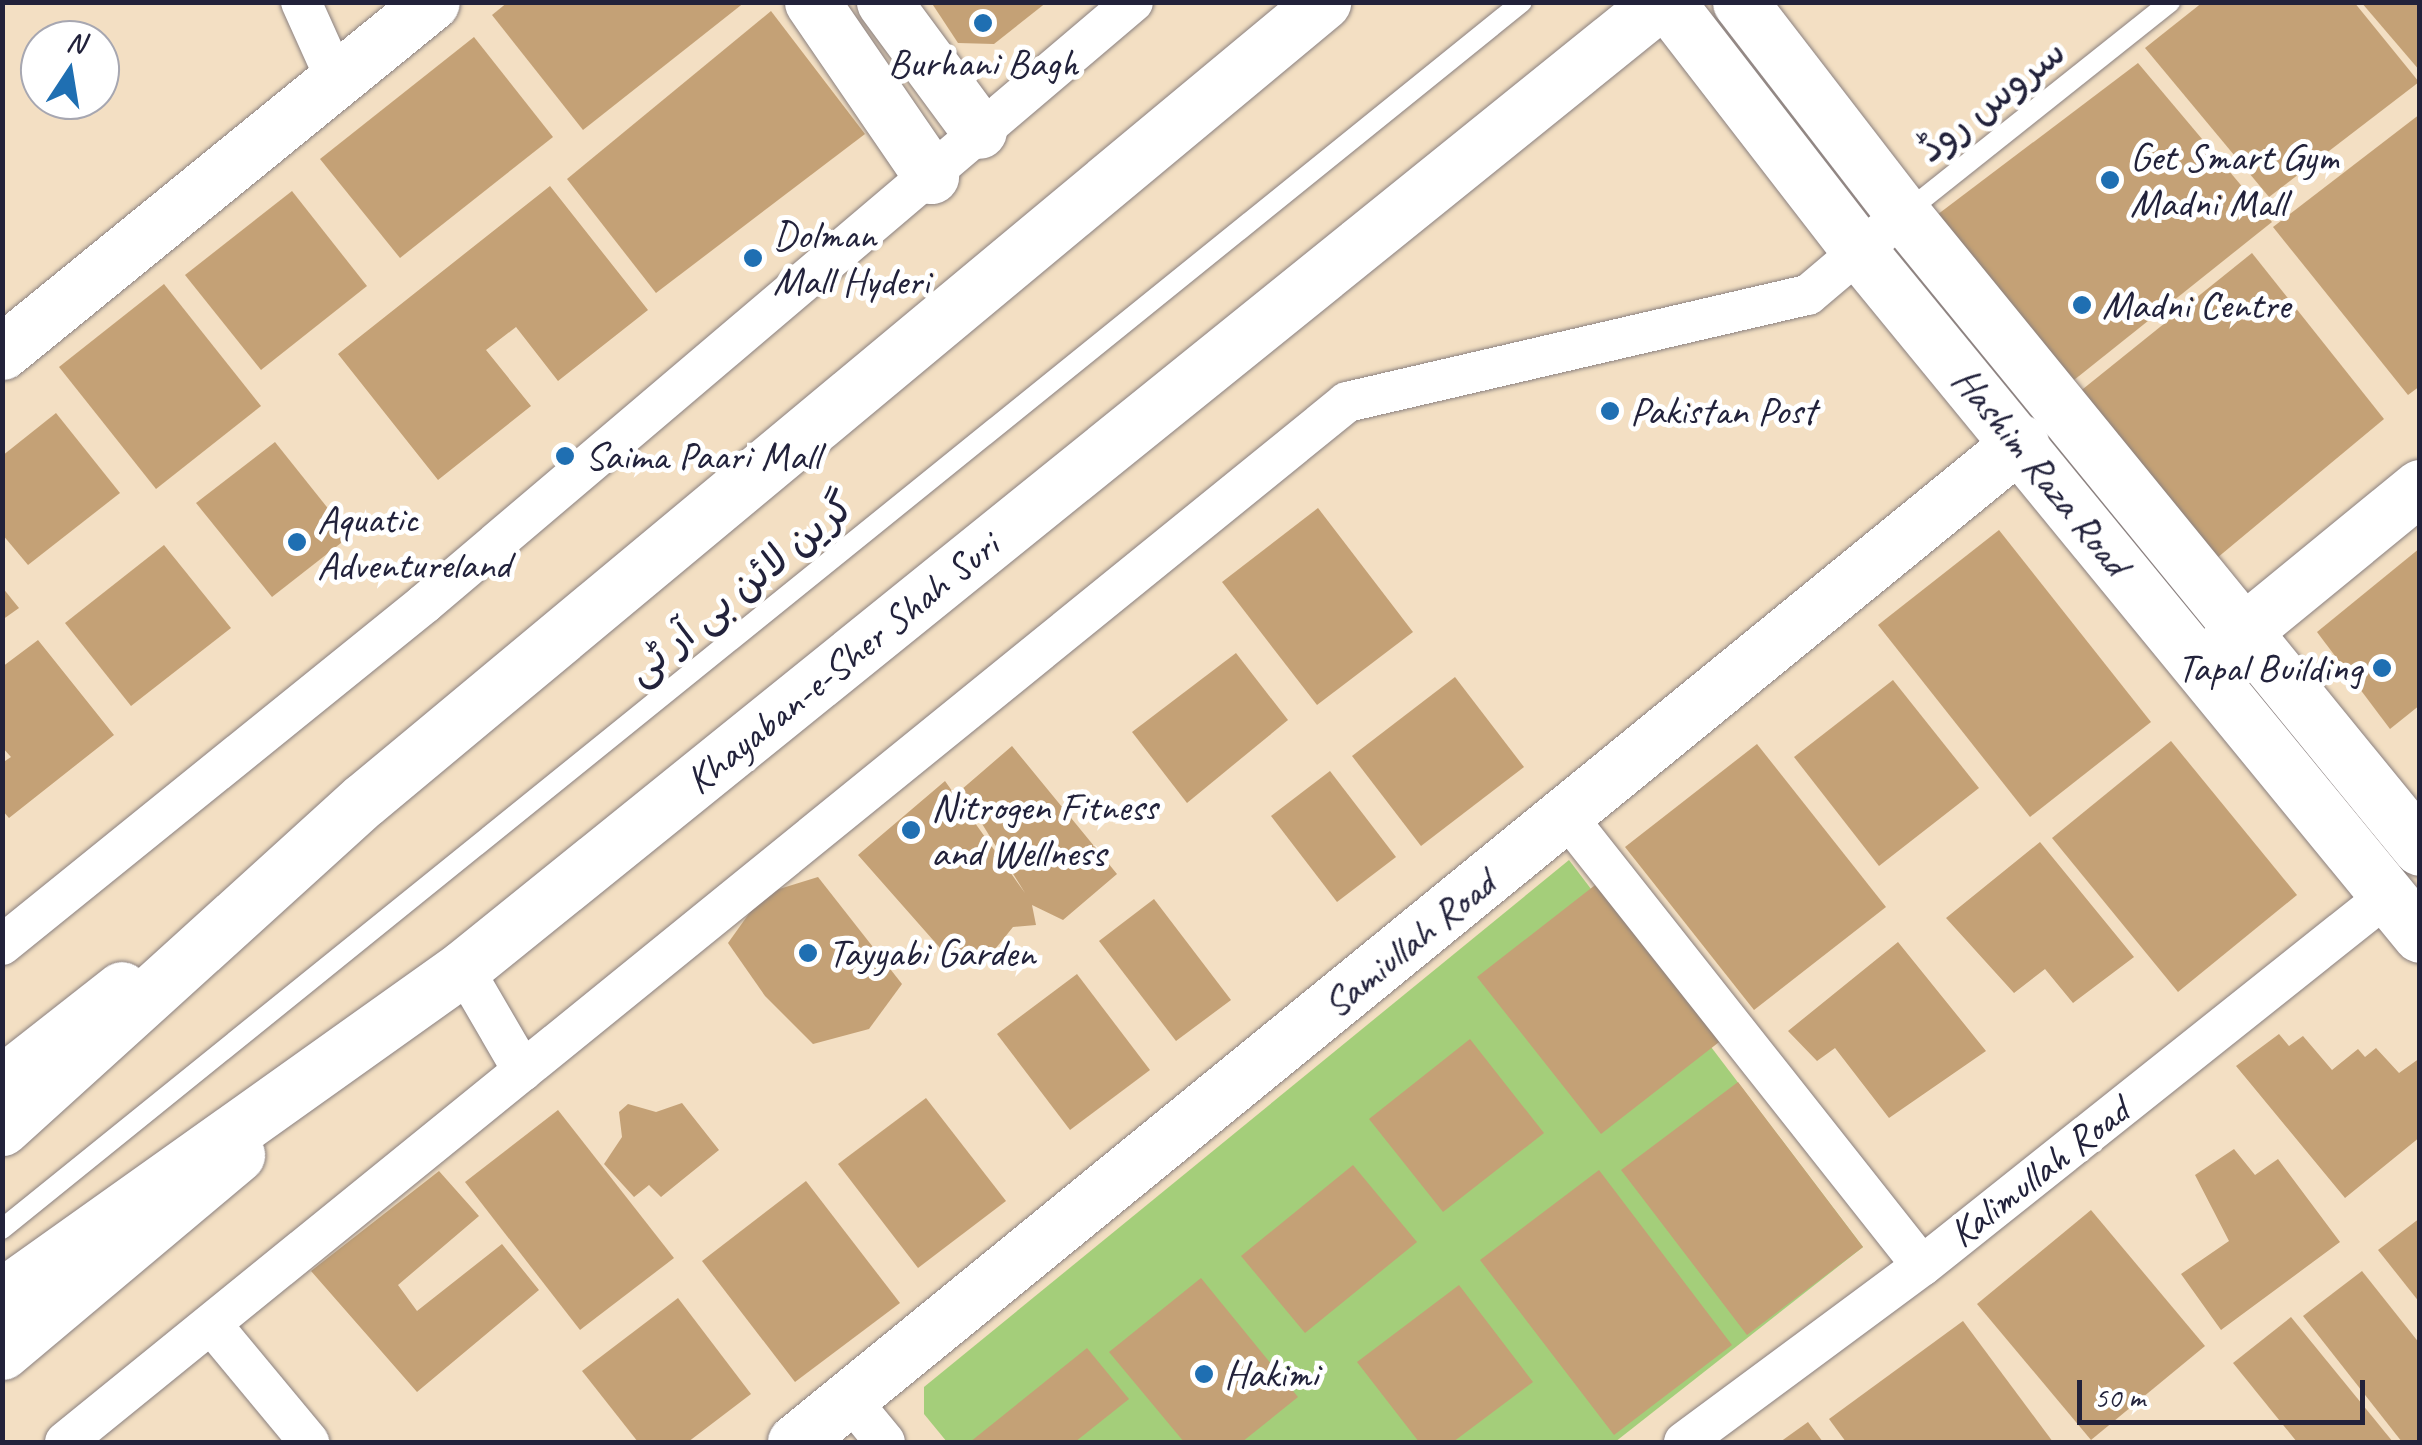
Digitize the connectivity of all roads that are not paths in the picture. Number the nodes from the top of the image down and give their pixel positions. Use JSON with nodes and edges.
{"nodes":[{"id":1,"x":301,"y":2,"type":"edge"},
{"id":2,"x":432,"y":2,"type":"edge"},
{"id":3,"x":812,"y":2,"type":"edge"},
{"id":4,"x":884,"y":2,"type":"edge"},
{"id":5,"x":1133,"y":2,"type":"edge"},
{"id":6,"x":1323,"y":2,"type":"edge"},
{"id":7,"x":1522,"y":2,"type":"edge"},
{"id":8,"x":1663,"y":2,"type":"edge"},
{"id":9,"x":1740,"y":2,"type":"edge"},
{"id":10,"x":2170,"y":2,"type":"edge"},
{"id":11,"x":336,"y":80,"type":"junction"},
{"id":12,"x":980,"y":131,"type":"junction"},
{"id":13,"x":930,"y":176,"type":"junction"},
{"id":14,"x":1903,"y":214,"type":"junction"},
{"id":15,"x":1860,"y":252,"type":"junction"},
{"id":16,"x":2,"y":352,"type":"edge"},
{"id":17,"x":2020,"y":442,"type":"junction"},
{"id":18,"x":2420,"y":487,"type":"edge"},
{"id":19,"x":2243,"y":630,"type":"junction"},
{"id":20,"x":2199,"y":670,"type":"junction"},
{"id":21,"x":364,"y":800,"type":"junction"},
{"id":22,"x":1566,"y":816,"type":"junction"},
{"id":23,"x":2420,"y":848,"type":"edge"},
{"id":24,"x":2404,"y":915,"type":"edge"},
{"id":25,"x":2,"y":946,"type":"edge"},
{"id":26,"x":445,"y":982,"type":"junction"},
{"id":27,"x":523,"y":1071,"type":"junction"},
{"id":28,"x":2,"y":1083,"type":"edge"},
{"id":29,"x":2,"y":1128,"type":"edge"},
{"id":30,"x":2,"y":1228,"type":"edge"},
{"id":31,"x":1922,"y":1266,"type":"junction"},
{"id":32,"x":2,"y":1296,"type":"edge"},
{"id":33,"x":212,"y":1324,"type":"junction"},
{"id":34,"x":2,"y":1352,"type":"edge"},
{"id":35,"x":848,"y":1397,"type":"junction"},
{"id":36,"x":65,"y":1442,"type":"edge"},
{"id":37,"x":308,"y":1442,"type":"edge"},
{"id":38,"x":795,"y":1442,"type":"edge"},
{"id":39,"x":884,"y":1442,"type":"edge"},
{"id":40,"x":1684,"y":1442,"type":"edge"}],
"edges":[{"from":1,"to":11,"type":"street"},
{"from":2,"to":11,"type":"street"},
{"from":3,"to":13,"type":"street"},
{"from":4,"to":12,"type":"street"},
{"from":5,"to":12,"type":"street"},
{"from":6,"to":21,"type":"street"},
{"from":7,"to":30,"type":"lane","name":"گرین لائن بی آر ٹی"},
{"from":8,"to":15,"type":"street","name":"Hashim Raza Road"},
{"from":8,"to":26,"type":"street","name":"Khayaban-e-Sher Shah Suri"},
{"from":9,"to":14,"type":"street","name":"Hashim Raza Road"},
{"from":10,"to":14,"type":"lane","name":"سروس روڈ"},
{"from":11,"to":16,"type":"street"},
{"from":12,"to":13,"type":"street"},
{"from":13,"to":25,"type":"street"},
{"from":14,"to":15,"type":"street"},
{"from":14,"to":19,"type":"street","name":"Hashim Raza Road"},
{"from":15,"to":17,"type":"street","name":"Hashim Raza Road"},
{"from":15,"to":27,"type":"street"},
{"from":17,"to":20,"type":"street","name":"Hashim Raza Road"},
{"from":17,"to":22,"type":"street","name":"Samiullah Road"},
{"from":18,"to":19,"type":"street"},
{"from":19,"to":20,"type":"street"},
{"from":19,"to":23,"type":"street","name":"Hashim Raza Road"},
{"from":20,"to":24,"type":"street","name":"Hashim Raza Road"},
{"from":21,"to":28,"type":"street"},
{"from":21,"to":29,"type":"street"},
{"from":22,"to":31,"type":"street"},
{"from":22,"to":35,"type":"street","name":"Samiullah Road"},
{"from":24,"to":31,"type":"street","name":"Kalimullah Road"},
{"from":26,"to":27,"type":"street"},
{"from":26,"to":32,"type":"street","name":"Khayaban-e-Sher Shah Suri"},
{"from":26,"to":34,"type":"street"},
{"from":27,"to":33,"type":"street"},
{"from":31,"to":40,"type":"street","name":"Kalimullah Road"},
{"from":33,"to":36,"type":"street"},
{"from":33,"to":37,"type":"street"},
{"from":35,"to":38,"type":"street","name":"Samiullah Road"},
{"from":35,"to":39,"type":"street"}]}
